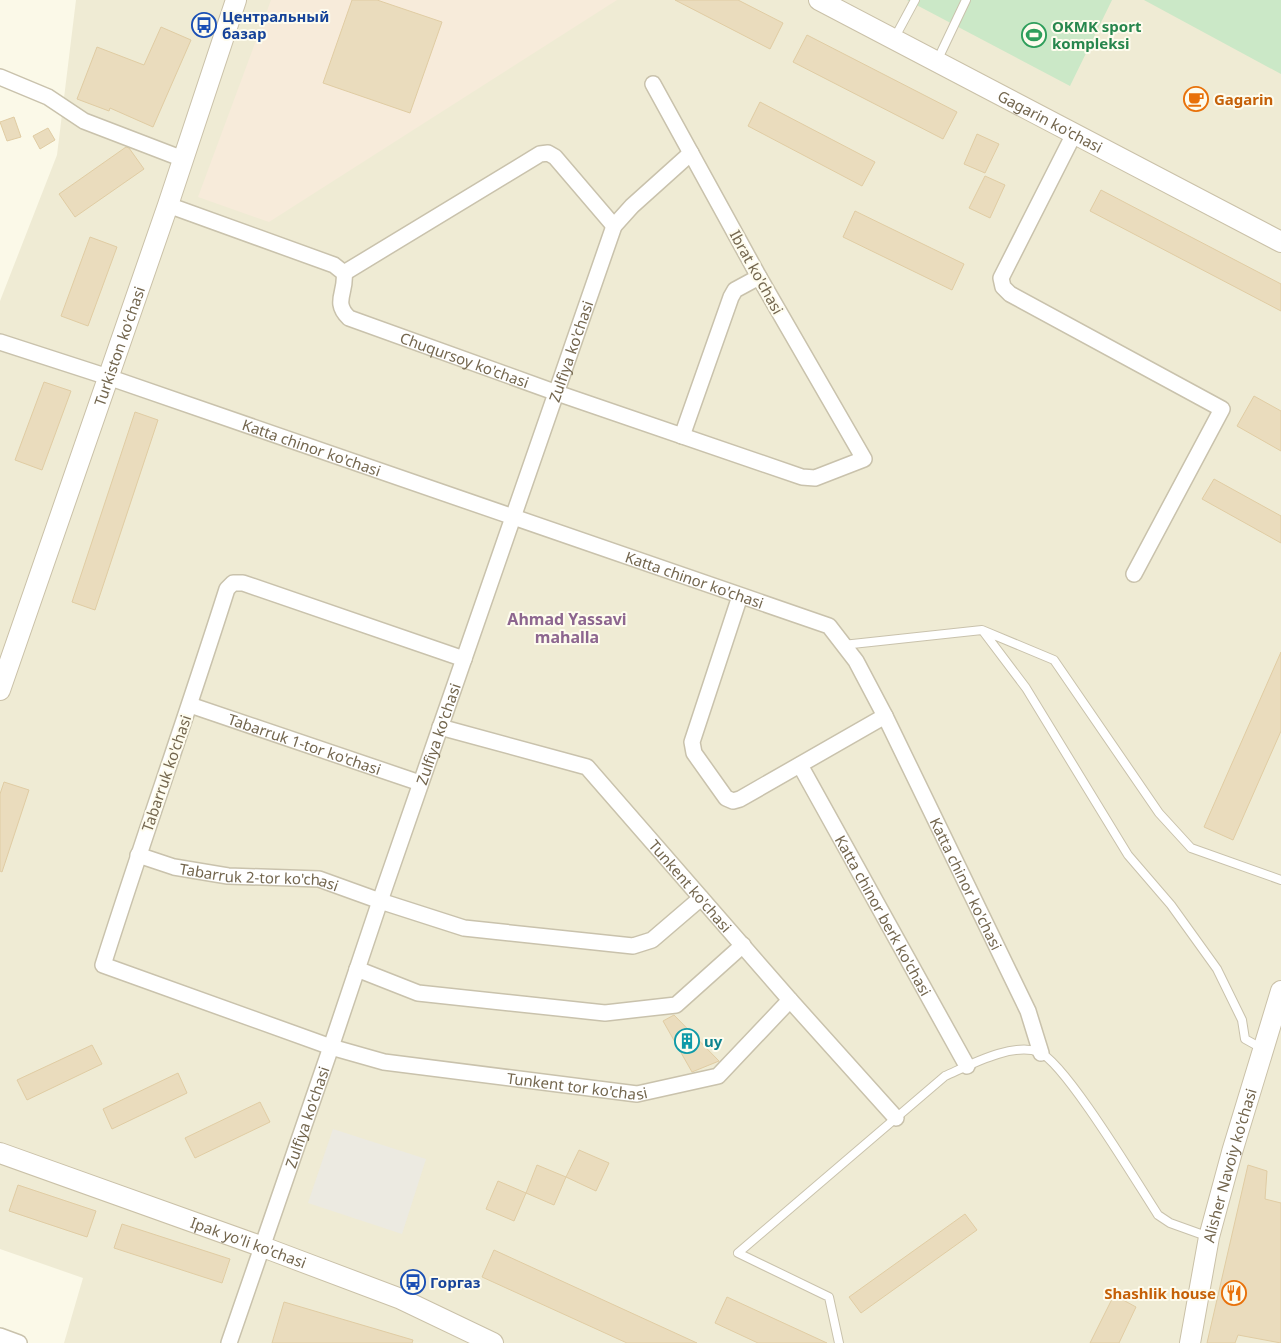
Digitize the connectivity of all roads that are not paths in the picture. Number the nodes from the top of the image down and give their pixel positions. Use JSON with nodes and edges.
{"nodes":[{"id":1,"x":236,"y":0,"type":"edge"},
{"id":2,"x":819,"y":0,"type":"edge"},
{"id":3,"x":915,"y":0,"type":"edge"},
{"id":4,"x":966,"y":0,"type":"edge"},
{"id":5,"x":894,"y":39,"type":"junction"},
{"id":6,"x":937,"y":62,"type":"junction"},
{"id":7,"x":0,"y":77,"type":"edge"},
{"id":8,"x":653,"y":84,"type":"dead end"},
{"id":9,"x":1074,"y":134,"type":"junction"},
{"id":10,"x":691,"y":153,"type":"junction"},
{"id":11,"x":183,"y":159,"type":"junction"},
{"id":12,"x":168,"y":205,"type":"junction"},
{"id":13,"x":614,"y":226,"type":"junction"},
{"id":14,"x":1281,"y":242,"type":"edge"},
{"id":15,"x":344,"y":273,"type":"junction"},
{"id":16,"x":760,"y":277,"type":"junction"},
{"id":17,"x":0,"y":342,"type":"edge"},
{"id":18,"x":108,"y":377,"type":"junction"},
{"id":19,"x":557,"y":393,"type":"junction"},
{"id":20,"x":682,"y":436,"type":"junction"},
{"id":21,"x":864,"y":460,"type":"joint"},
{"id":22,"x":513,"y":518,"type":"junction"},
{"id":23,"x":1134,"y":574,"type":"dead end"},
{"id":24,"x":740,"y":596,"type":"junction"},
{"id":25,"x":982,"y":630,"type":"junction"},
{"id":26,"x":843,"y":645,"type":"junction"},
{"id":27,"x":464,"y":659,"type":"junction"},
{"id":28,"x":0,"y":690,"type":"edge"},
{"id":29,"x":190,"y":705,"type":"junction"},
{"id":30,"x":885,"y":716,"type":"junction"},
{"id":31,"x":440,"y":727,"type":"junction"},
{"id":32,"x":800,"y":765,"type":"junction"},
{"id":33,"x":420,"y":783,"type":"junction"},
{"id":34,"x":138,"y":855,"type":"junction"},
{"id":35,"x":1281,"y":880,"type":"edge"},
{"id":36,"x":701,"y":898,"type":"junction"},
{"id":37,"x":380,"y":901,"type":"junction"},
{"id":38,"x":743,"y":946,"type":"junction"},
{"id":39,"x":357,"y":969,"type":"junction"},
{"id":40,"x":1281,"y":991,"type":"edge"},
{"id":41,"x":790,"y":1000,"type":"junction"},
{"id":42,"x":332,"y":1047,"type":"junction"},
{"id":43,"x":1264,"y":1049,"type":"junction"},
{"id":44,"x":1041,"y":1053,"type":"junction"},
{"id":45,"x":967,"y":1066,"type":"junction"},
{"id":46,"x":896,"y":1118,"type":"junction"},
{"id":47,"x":0,"y":1153,"type":"edge"},
{"id":48,"x":1209,"y":1237,"type":"junction"},
{"id":49,"x":262,"y":1246,"type":"junction"},
{"id":50,"x":0,"y":1336,"type":"edge"},
{"id":51,"x":19,"y":1343,"type":"edge"},
{"id":52,"x":229,"y":1343,"type":"edge"},
{"id":53,"x":493,"y":1343,"type":"edge"},
{"id":54,"x":840,"y":1343,"type":"edge"},
{"id":55,"x":1190,"y":1343,"type":"edge"}],
"edges":[{"from":1,"to":11,"type":"main road","name":"Turkiston ko'chasi"},
{"from":2,"to":5,"type":"main road","name":"Gagarin ko'chasi"},
{"from":3,"to":5,"type":"lane"},
{"from":4,"to":6,"type":"lane"},
{"from":5,"to":6,"type":"main road","name":"Gagarin ko'chasi"},
{"from":6,"to":9,"type":"main road","name":"Gagarin ko'chasi"},
{"from":7,"to":11,"type":"street"},
{"from":8,"to":10,"type":"street","name":"Ibrat ko'chasi"},
{"from":9,"to":14,"type":"main road","name":"Gagarin ko'chasi"},
{"from":9,"to":23,"type":"street"},
{"from":10,"to":13,"type":"street","name":"Zulfiya ko'chasi"},
{"from":10,"to":16,"type":"street","name":"Ibrat ko'chasi"},
{"from":11,"to":12,"type":"main road","name":"Turkiston ko'chasi"},
{"from":12,"to":15,"type":"street"},
{"from":12,"to":18,"type":"main road","name":"Turkiston ko'chasi"},
{"from":13,"to":15,"type":"street"},
{"from":13,"to":19,"type":"street","name":"Zulfiya ko'chasi"},
{"from":15,"to":19,"type":"street","name":"Chuqursoy ko'chasi"},
{"from":16,"to":20,"type":"street"},
{"from":16,"to":21,"type":"street","name":"Ibrat ko'chasi"},
{"from":17,"to":18,"type":"street","name":"Katta chinor ko'chasi"},
{"from":18,"to":22,"type":"street","name":"Katta chinor ko'chasi"},
{"from":18,"to":28,"type":"main road","name":"Turkiston ko'chasi"},
{"from":19,"to":20,"type":"street","name":"Chuqursoy ko'chasi"},
{"from":19,"to":22,"type":"street","name":"Zulfiya ko'chasi"},
{"from":20,"to":21,"type":"street","name":"Chuqursoy ko'chasi"},
{"from":22,"to":24,"type":"street","name":"Katta chinor ko'chasi"},
{"from":22,"to":27,"type":"street","name":"Zulfiya ko'chasi"},
{"from":24,"to":26,"type":"street","name":"Katta chinor ko'chasi"},
{"from":24,"to":32,"type":"street"},
{"from":25,"to":26,"type":"lane"},
{"from":25,"to":35,"type":"lane"},
{"from":25,"to":43,"type":"lane"},
{"from":26,"to":30,"type":"street","name":"Katta chinor ko'chasi"},
{"from":27,"to":29,"type":"street","name":"Tabarruk ko'chasi"},
{"from":27,"to":31,"type":"street","name":"Zulfiya ko'chasi"},
{"from":29,"to":33,"type":"street","name":"Tabarruk 1-tor ko'chasi"},
{"from":29,"to":34,"type":"street","name":"Tabarruk ko'chasi"},
{"from":30,"to":32,"type":"street"},
{"from":30,"to":44,"type":"street","name":"Katta chinor ko'chasi"},
{"from":31,"to":33,"type":"street","name":"Zulfiya ko'chasi"},
{"from":31,"to":36,"type":"street","name":"Tunkent ko'chasi"},
{"from":32,"to":45,"type":"street","name":"Katta chinor berk ko'chasi"},
{"from":33,"to":37,"type":"street","name":"Zulfiya ko'chasi"},
{"from":34,"to":37,"type":"street","name":"Tabarruk 2-tor ko'chasi"},
{"from":34,"to":42,"type":"street","name":"Tabarruk ko'chasi"},
{"from":36,"to":37,"type":"street","name":"Tabarruk 2-tor ko'chasi"},
{"from":36,"to":38,"type":"street","name":"Tunkent ko'chasi"},
{"from":37,"to":39,"type":"street","name":"Zulfiya ko'chasi"},
{"from":38,"to":39,"type":"street"},
{"from":38,"to":41,"type":"street","name":"Tunkent ko'chasi"},
{"from":39,"to":42,"type":"street","name":"Zulfiya ko'chasi"},
{"from":40,"to":43,"type":"main road","name":"Alisher Navoiy ko'chasi"},
{"from":41,"to":42,"type":"street","name":"Tunkent tor ko'chasi"},
{"from":41,"to":46,"type":"street","name":"Tunkent ko'chasi"},
{"from":42,"to":49,"type":"street","name":"Zulfiya ko'chasi"},
{"from":43,"to":48,"type":"main road","name":"Alisher Navoiy ko'chasi"},
{"from":44,"to":45,"type":"lane"},
{"from":44,"to":48,"type":"lane"},
{"from":45,"to":46,"type":"lane"},
{"from":46,"to":54,"type":"lane"},
{"from":47,"to":49,"type":"main road","name":"Ipak yo'li ko'chasi"},
{"from":48,"to":55,"type":"main road","name":"Alisher Navoiy ko'chasi"},
{"from":49,"to":52,"type":"street","name":"Zulfiya ko'chasi"},
{"from":49,"to":53,"type":"main road","name":"Ipak yo'li ko'chasi"},
{"from":50,"to":51,"type":"street"}]}
